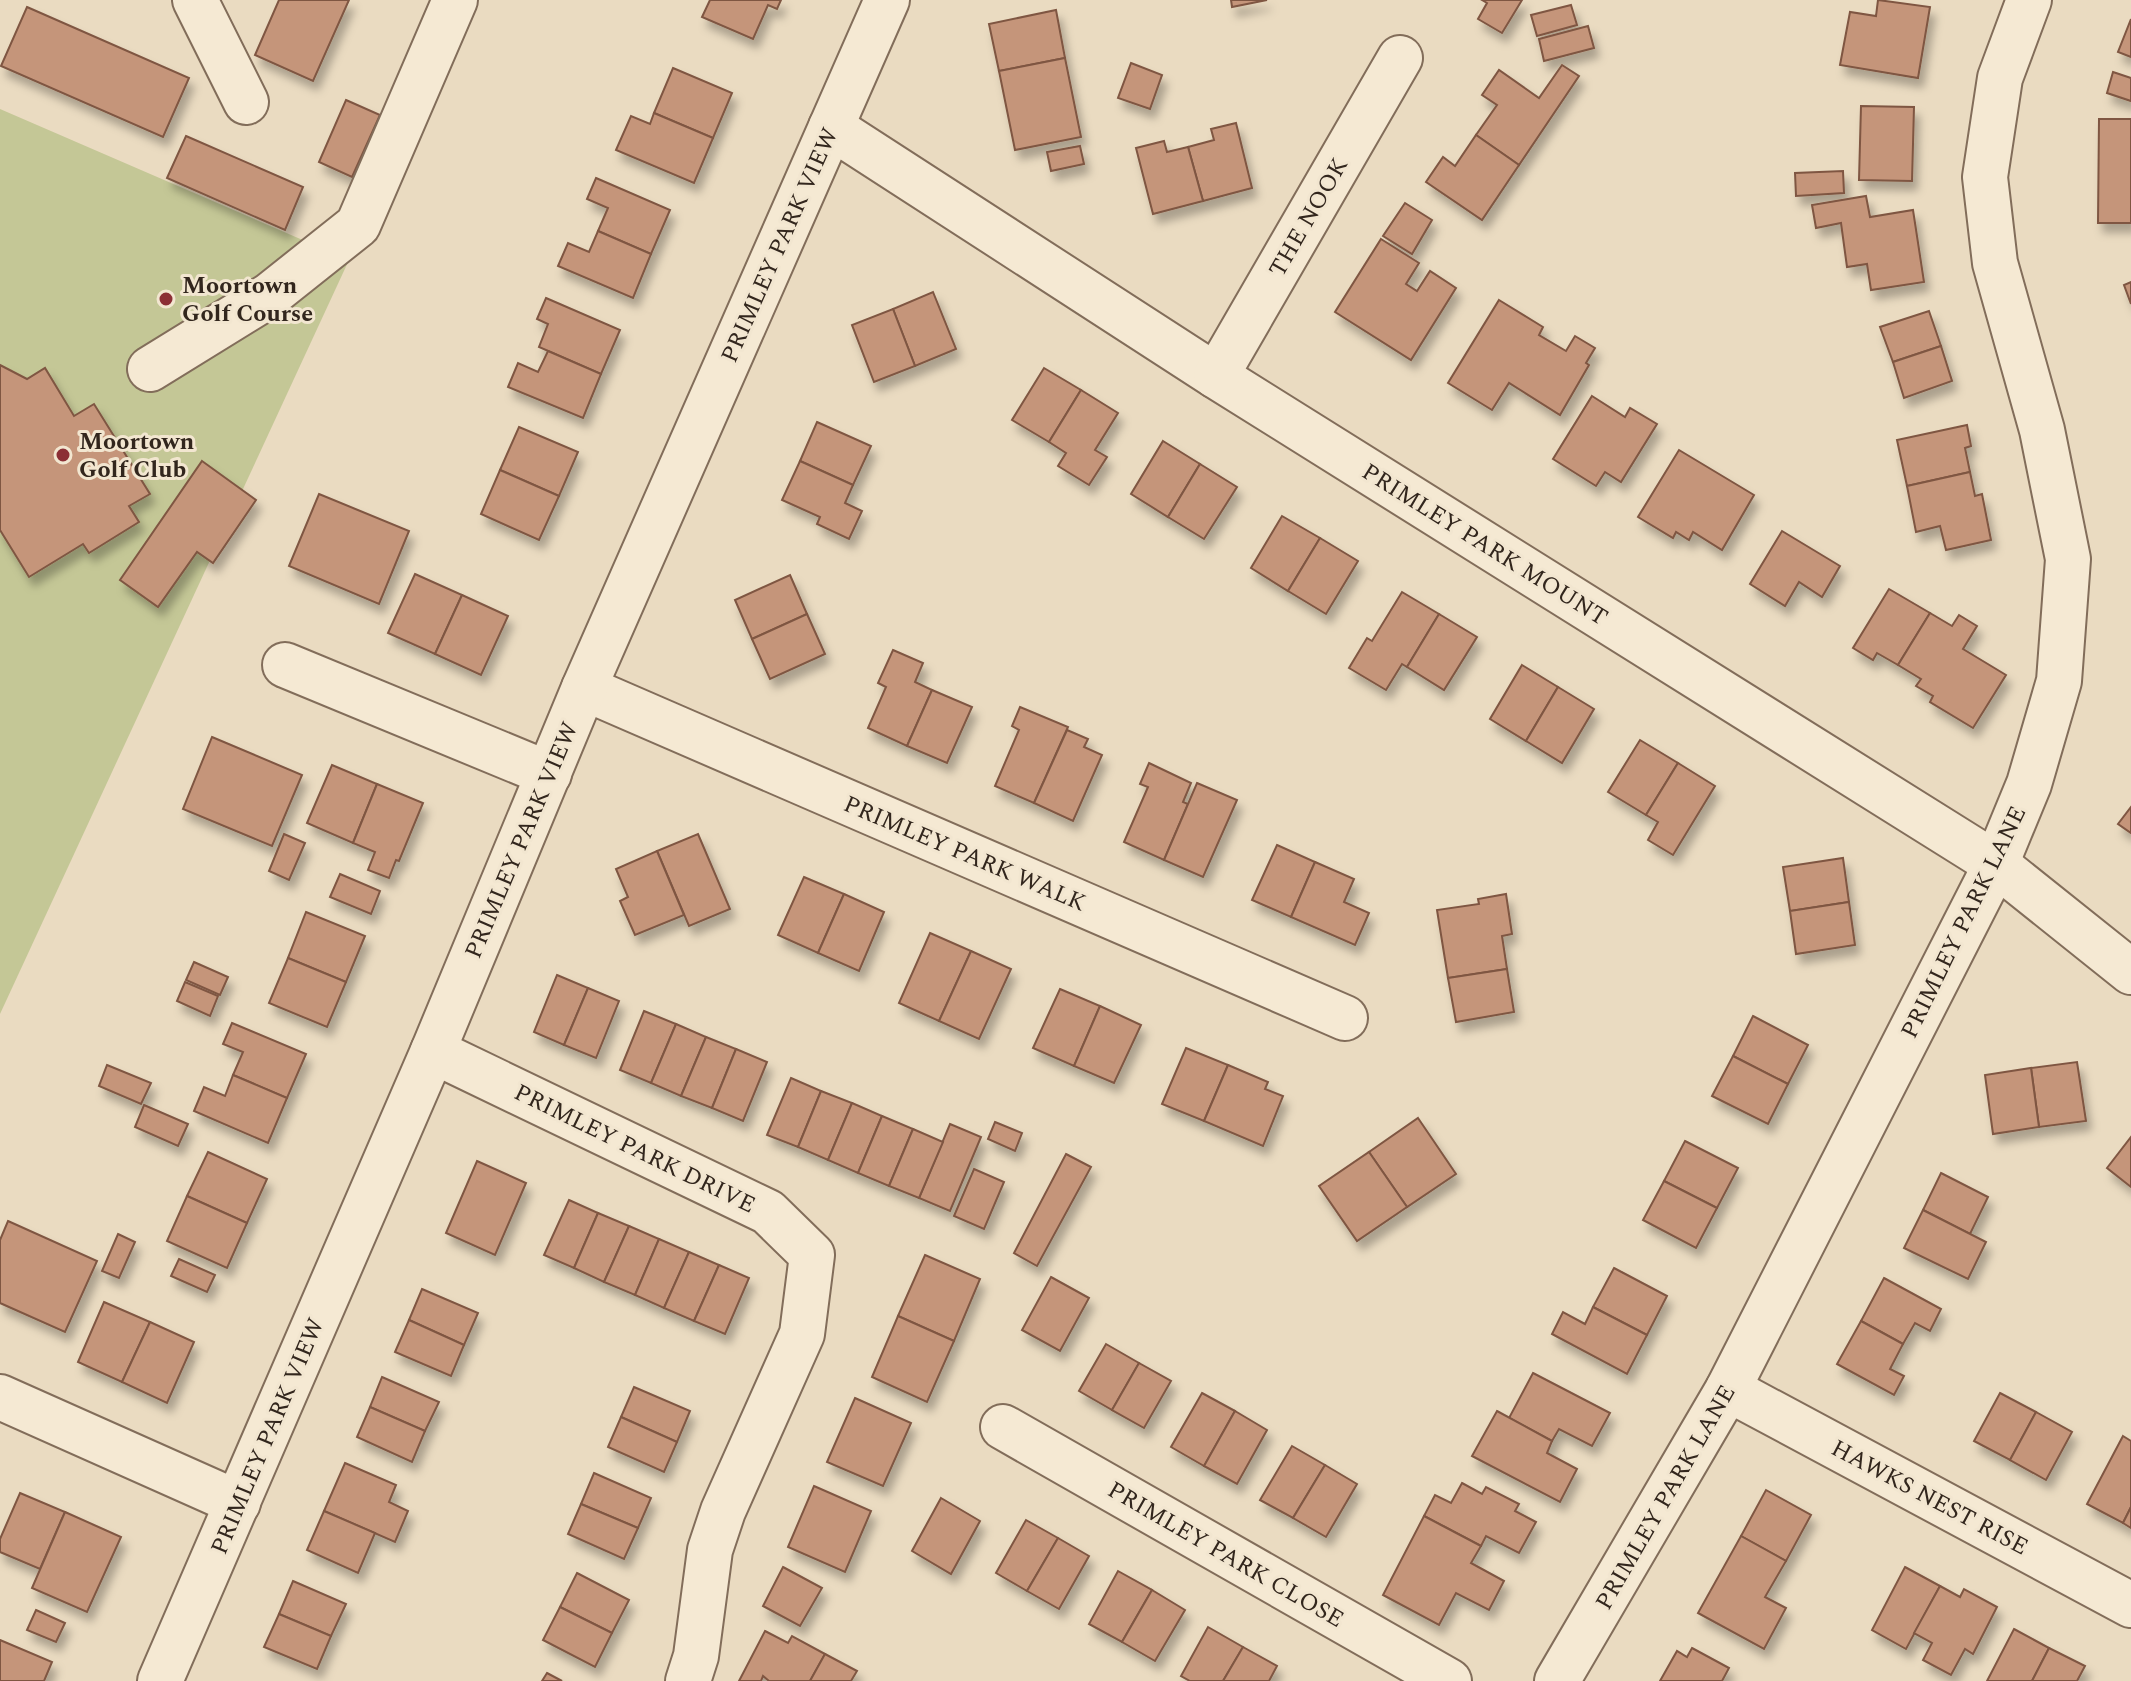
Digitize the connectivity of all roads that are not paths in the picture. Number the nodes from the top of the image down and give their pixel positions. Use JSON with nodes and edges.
{"nodes":[{"id":1,"x":195,"y":0,"type":"edge"},
{"id":2,"x":455,"y":0,"type":"edge"},
{"id":3,"x":887,"y":0,"type":"edge"},
{"id":4,"x":2029,"y":0,"type":"edge"},
{"id":5,"x":1400,"y":58,"type":"dead end"},
{"id":6,"x":246,"y":102,"type":"dead end"},
{"id":7,"x":831,"y":127,"type":"junction"},
{"id":8,"x":150,"y":369,"type":"dead end"},
{"id":9,"x":1216,"y":376,"type":"junction"},
{"id":10,"x":285,"y":665,"type":"dead end"},
{"id":11,"x":584,"y":688,"type":"junction"},
{"id":12,"x":549,"y":774,"type":"junction"},
{"id":13,"x":1996,"y":864,"type":"junction"},
{"id":14,"x":2131,"y":972,"type":"edge"},
{"id":15,"x":1345,"y":1018,"type":"dead end"},
{"id":16,"x":433,"y":1051,"type":"junction"},
{"id":17,"x":1728,"y":1389,"type":"junction"},
{"id":18,"x":0,"y":1397,"type":"edge"},
{"id":19,"x":1003,"y":1427,"type":"dead end"},
{"id":20,"x":238,"y":1503,"type":"junction"},
{"id":21,"x":2131,"y":1605,"type":"edge"},
{"id":22,"x":160,"y":1681,"type":"edge"},
{"id":23,"x":688,"y":1681,"type":"edge"},
{"id":24,"x":1449,"y":1681,"type":"edge"},
{"id":25,"x":1557,"y":1681,"type":"edge"}],
"edges":[{"from":1,"to":6,"type":"street"},
{"from":2,"to":8,"type":"street"},
{"from":3,"to":7,"type":"street","name":"PRIMLEY PARK VIEW"},
{"from":4,"to":13,"type":"street","name":"PRIMLEY PARK LANE"},
{"from":5,"to":9,"type":"street","name":"THE NOOK"},
{"from":7,"to":9,"type":"street","name":"PRIMLEY PARK MOUNT"},
{"from":7,"to":11,"type":"street","name":"PRIMLEY PARK VIEW"},
{"from":9,"to":13,"type":"street","name":"PRIMLEY PARK MOUNT"},
{"from":10,"to":12,"type":"street"},
{"from":11,"to":12,"type":"street","name":"PRIMLEY PARK VIEW"},
{"from":11,"to":15,"type":"street","name":"PRIMLEY PARK WALK"},
{"from":12,"to":16,"type":"street","name":"PRIMLEY PARK VIEW"},
{"from":13,"to":14,"type":"street","name":"PRIMLEY PARK MOUNT"},
{"from":13,"to":17,"type":"street","name":"PRIMLEY PARK LANE"},
{"from":16,"to":20,"type":"street","name":"PRIMLEY PARK VIEW"},
{"from":16,"to":23,"type":"street","name":"PRIMLEY PARK DRIVE"},
{"from":17,"to":21,"type":"street","name":"HAWKS NEST RISE"},
{"from":17,"to":25,"type":"street","name":"PRIMLEY PARK LANE"},
{"from":18,"to":20,"type":"street"},
{"from":19,"to":24,"type":"street","name":"PRIMLEY PARK CLOSE"},
{"from":20,"to":22,"type":"street","name":"PRIMLEY PARK VIEW"}]}
